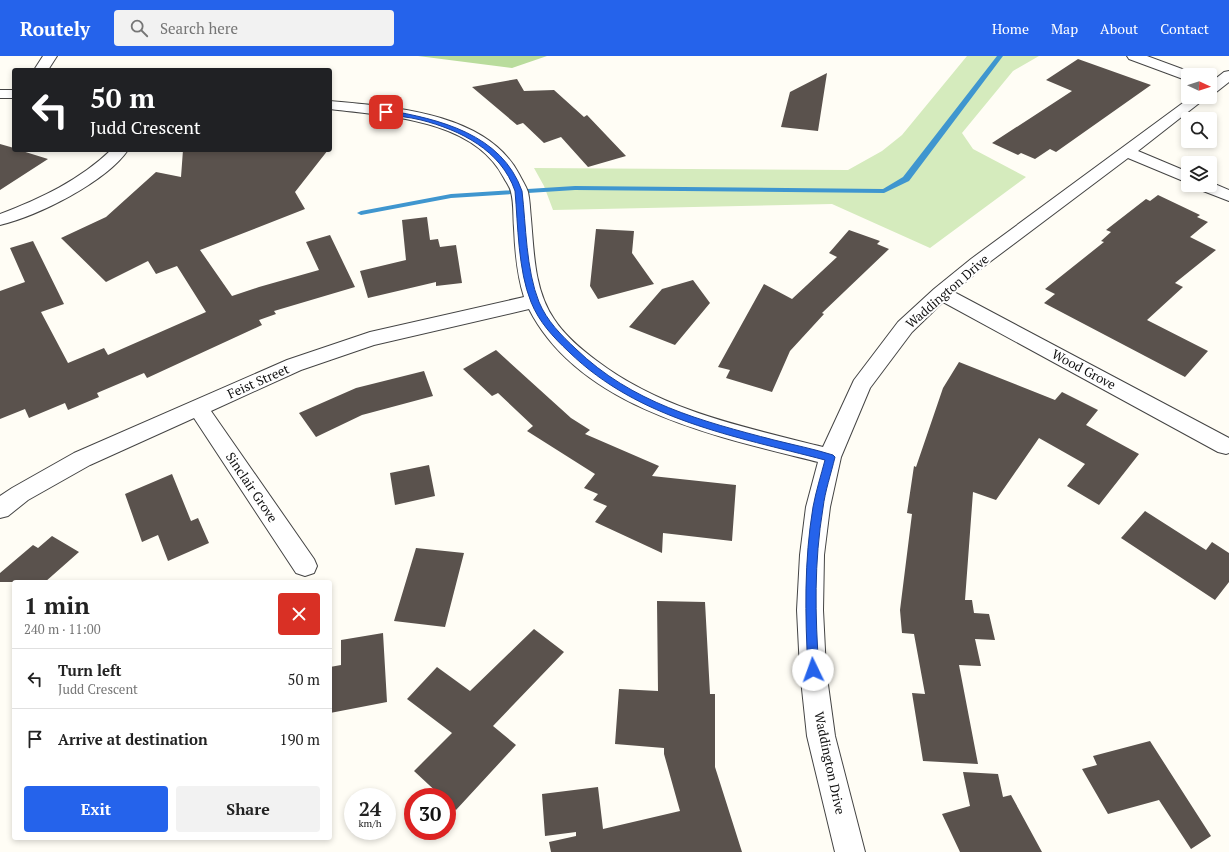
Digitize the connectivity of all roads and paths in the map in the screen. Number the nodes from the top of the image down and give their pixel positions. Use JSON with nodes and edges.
{"nodes":[{"id":1,"x":50,"y":56,"type":"edge"},
{"id":2,"x":1134,"y":56,"type":"edge"},
{"id":3,"x":42,"y":68,"type":"edge"},
{"id":4,"x":1181,"y":73,"type":"edge"},
{"id":5,"x":1229,"y":75,"type":"edge"},
{"id":6,"x":1217,"y":83,"type":"edge"},
{"id":7,"x":0,"y":94,"type":"edge"},
{"id":8,"x":12,"y":94,"type":"edge"},
{"id":9,"x":1190,"y":104,"type":"edge"},
{"id":10,"x":332,"y":105,"type":"edge"},
{"id":11,"x":118,"y":152,"type":"edge"},
{"id":12,"x":1128,"y":152,"type":"junction"},
{"id":13,"x":1181,"y":175,"type":"edge"},
{"id":14,"x":1217,"y":191,"type":"edge"},
{"id":15,"x":1229,"y":196,"type":"edge"},
{"id":16,"x":0,"y":220,"type":"edge"},
{"id":17,"x":941,"y":293,"type":"junction"},
{"id":18,"x":535,"y":301,"type":"junction"},
{"id":19,"x":198,"y":408,"type":"junction"},
{"id":20,"x":1226,"y":446,"type":"dead end"},
{"id":21,"x":830,"y":457,"type":"junction"},
{"id":22,"x":0,"y":509,"type":"edge"},
{"id":23,"x":305,"y":566,"type":"dead end"},
{"id":24,"x":850,"y":852,"type":"edge"}],
"edges":[{"from":1,"to":3,"type":"street"},
{"from":2,"to":4,"type":"street"},
{"from":5,"to":6,"type":"street","name":"Waddington Drive"},
{"from":7,"to":8,"type":"street"},
{"from":9,"to":12,"type":"street","name":"Waddington Drive"},
{"from":10,"to":18,"type":"street"},
{"from":11,"to":16,"type":"street"},
{"from":12,"to":13,"type":"street"},
{"from":12,"to":17,"type":"street","name":"Waddington Drive"},
{"from":14,"to":15,"type":"street"},
{"from":17,"to":20,"type":"street","name":"Wood Grove"},
{"from":17,"to":21,"type":"street","name":"Waddington Drive"},
{"from":18,"to":19,"type":"street","name":"Feist Street"},
{"from":18,"to":21,"type":"street"},
{"from":19,"to":22,"type":"street","name":"Feist Street"},
{"from":19,"to":23,"type":"street","name":"Sinclair Grove"},
{"from":21,"to":24,"type":"street","name":"Waddington Drive"}]}
